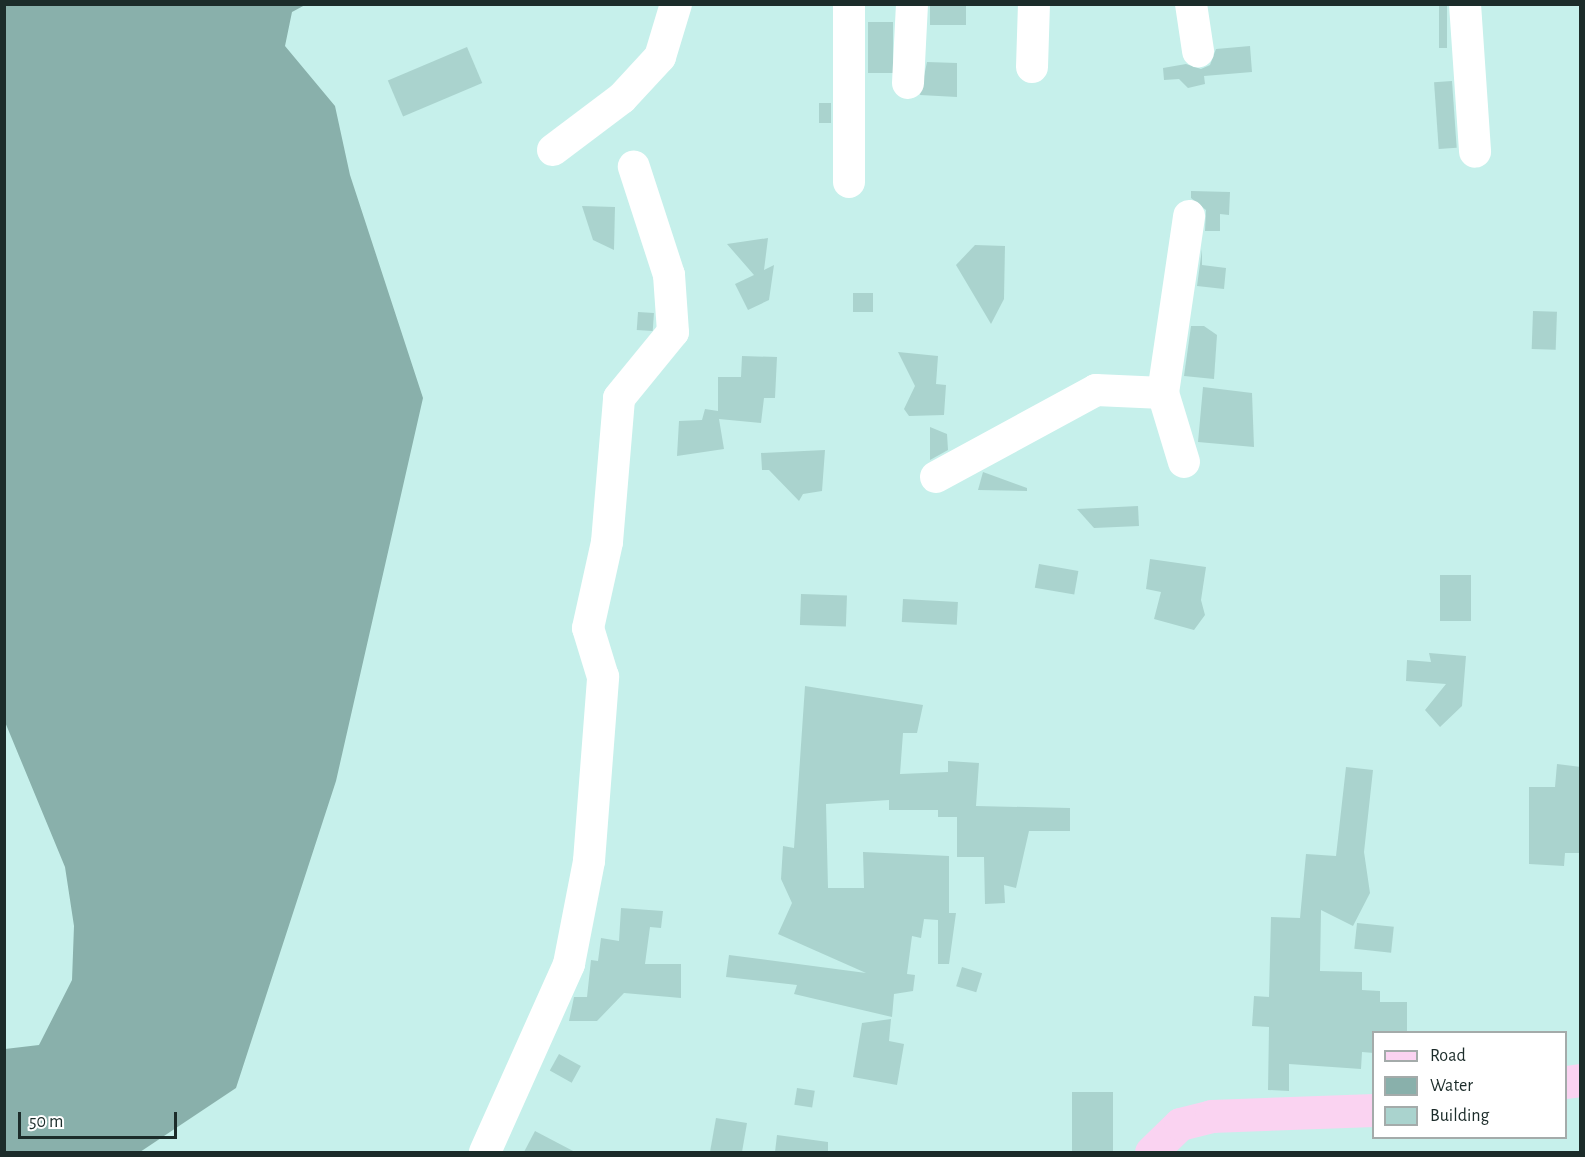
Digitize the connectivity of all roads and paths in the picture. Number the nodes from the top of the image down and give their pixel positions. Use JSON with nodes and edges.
{"nodes":[{"id":1,"x":676,"y":4,"type":"edge"},
{"id":2,"x":849,"y":4,"type":"edge"},
{"id":3,"x":912,"y":4,"type":"edge"},
{"id":4,"x":1034,"y":4,"type":"edge"},
{"id":5,"x":1191,"y":4,"type":"edge"},
{"id":6,"x":1465,"y":4,"type":"edge"},
{"id":7,"x":1198,"y":51,"type":"dead end"},
{"id":8,"x":1032,"y":67,"type":"dead end"},
{"id":9,"x":908,"y":83,"type":"dead end"},
{"id":10,"x":553,"y":150,"type":"dead end"},
{"id":11,"x":1475,"y":152,"type":"dead end"},
{"id":12,"x":634,"y":168,"type":"dead end"},
{"id":13,"x":849,"y":182,"type":"dead end"},
{"id":14,"x":1189,"y":216,"type":"dead end"},
{"id":15,"x":1163,"y":393,"type":"junction"},
{"id":16,"x":1184,"y":462,"type":"dead end"},
{"id":17,"x":936,"y":477,"type":"dead end"},
{"id":18,"x":1372,"y":1110,"type":"edge"},
{"id":19,"x":485,"y":1152,"type":"edge"},
{"id":20,"x":1150,"y":1152,"type":"edge"}],
"edges":[{"from":1,"to":10,"type":"street"},
{"from":2,"to":13,"type":"street"},
{"from":3,"to":9,"type":"street"},
{"from":4,"to":8,"type":"street"},
{"from":5,"to":7,"type":"street"},
{"from":6,"to":11,"type":"street"},
{"from":12,"to":19,"type":"street"},
{"from":14,"to":15,"type":"street"},
{"from":15,"to":16,"type":"street"},
{"from":15,"to":17,"type":"street"},
{"from":18,"to":20,"type":"main road"}]}
